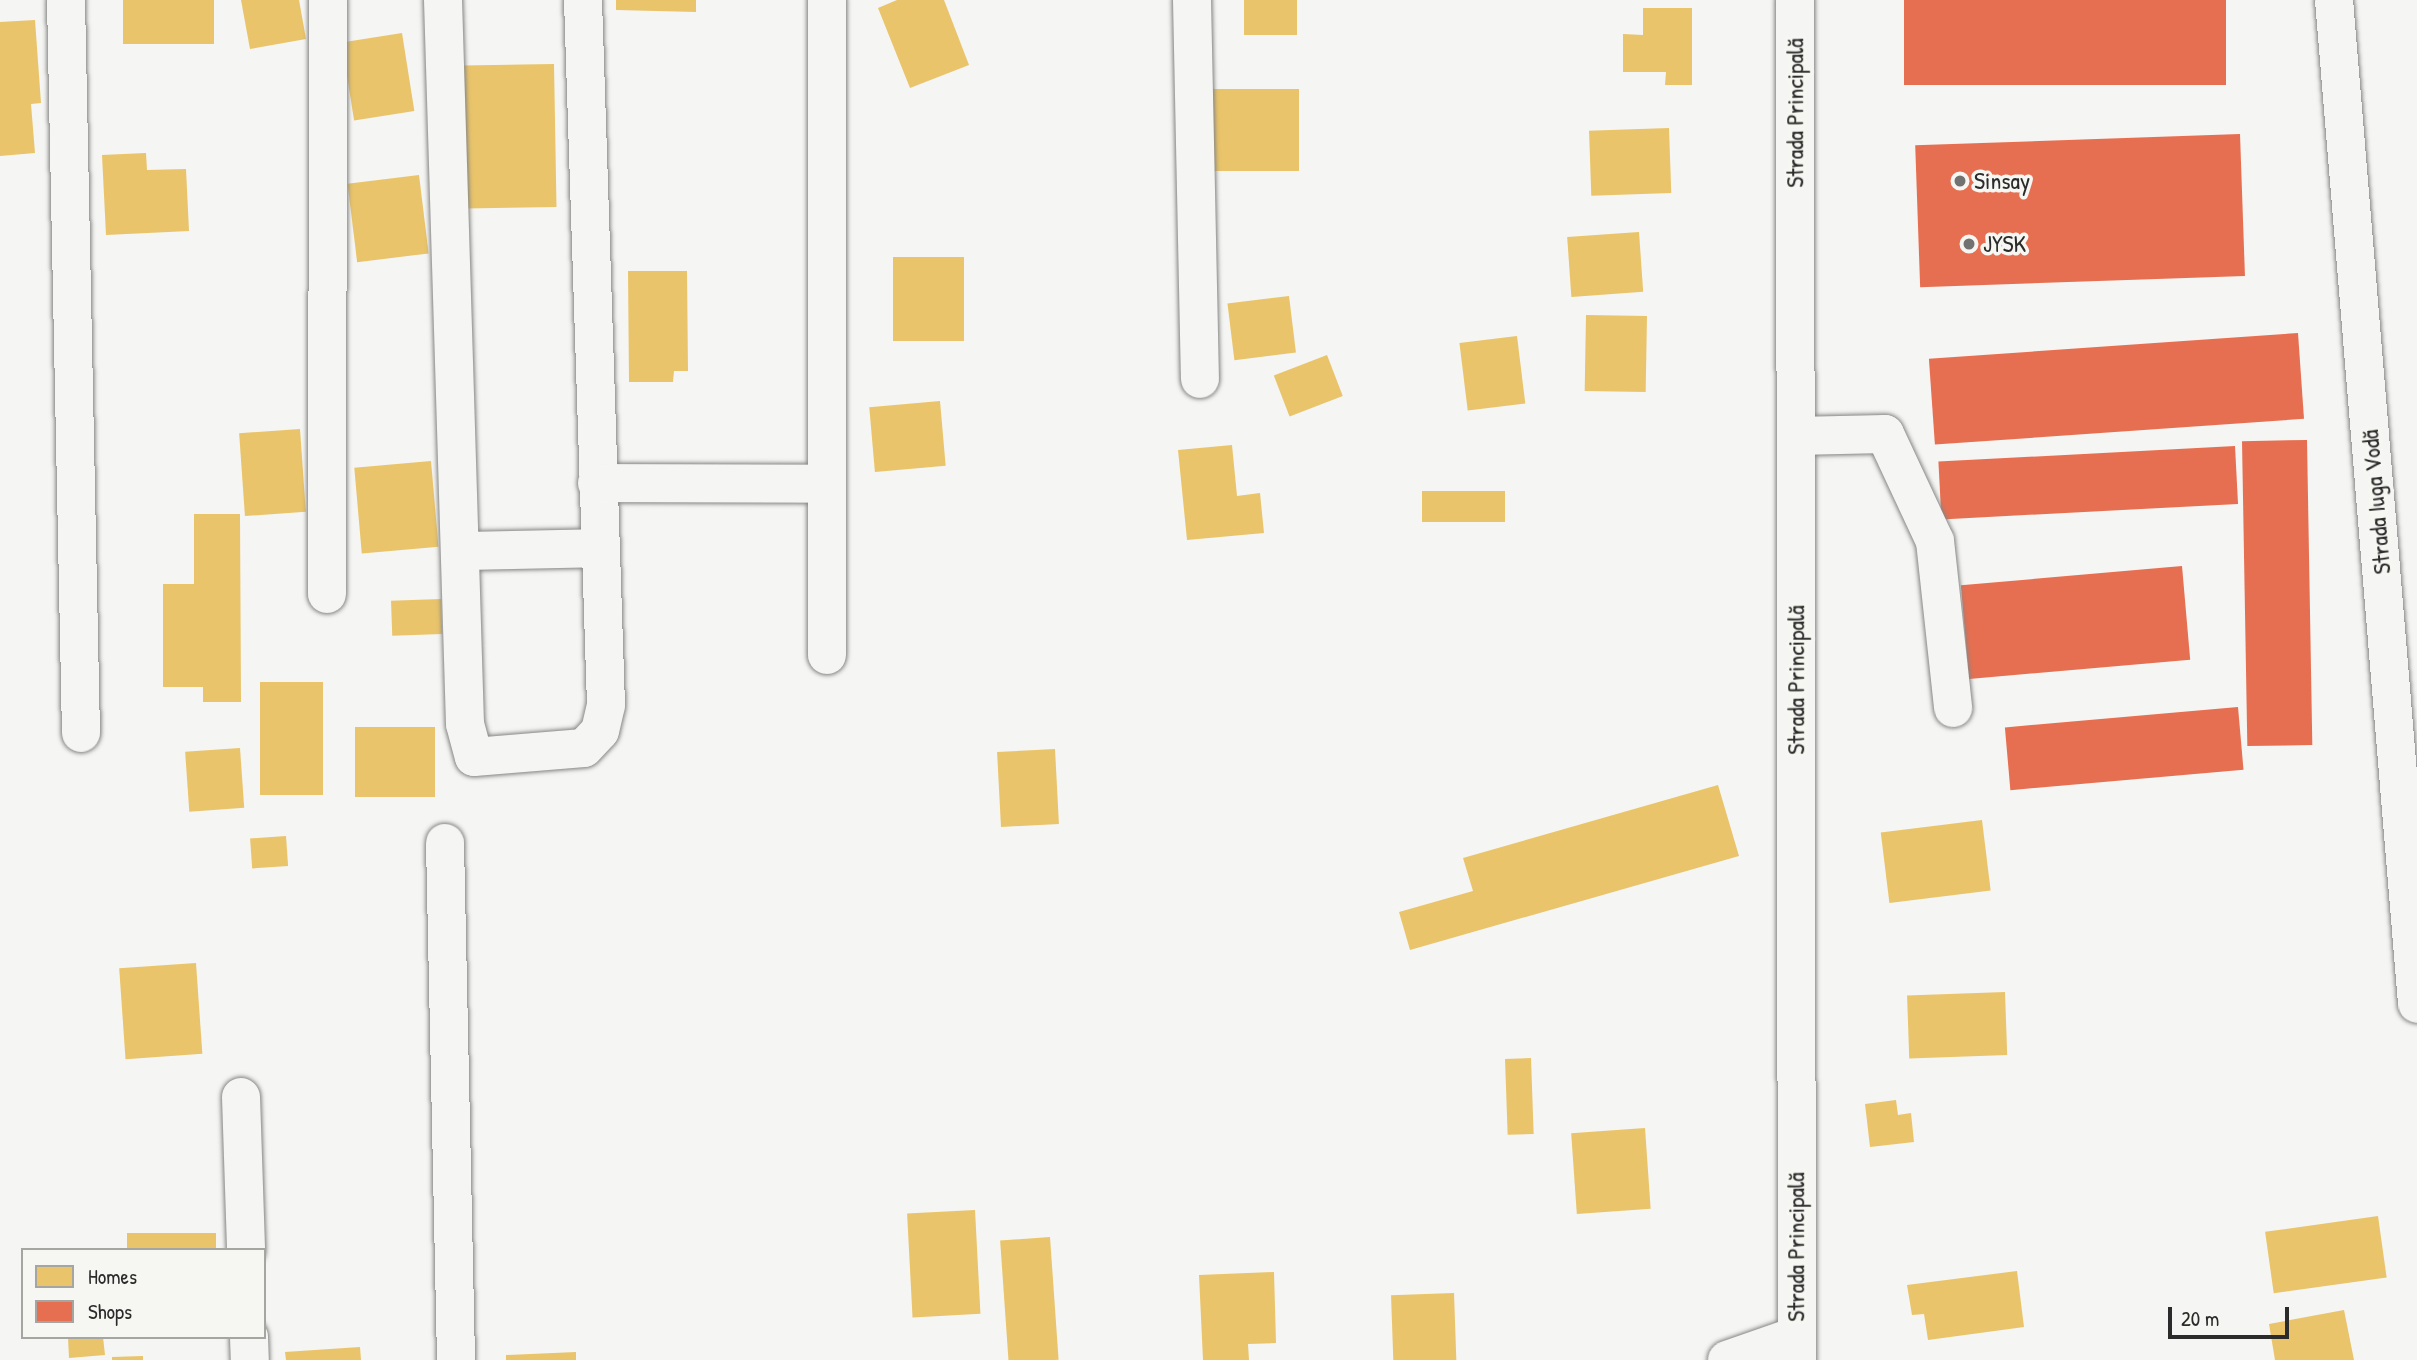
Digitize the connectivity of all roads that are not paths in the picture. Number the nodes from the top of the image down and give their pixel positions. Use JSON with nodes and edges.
{"nodes":[{"id":1,"x":66,"y":0,"type":"edge"},
{"id":2,"x":328,"y":0,"type":"edge"},
{"id":3,"x":443,"y":0,"type":"edge"},
{"id":4,"x":583,"y":0,"type":"edge"},
{"id":5,"x":827,"y":0,"type":"edge"},
{"id":6,"x":1192,"y":0,"type":"edge"},
{"id":7,"x":1795,"y":0,"type":"edge"},
{"id":8,"x":2334,"y":0,"type":"edge"},
{"id":9,"x":1200,"y":379,"type":"dead end"},
{"id":10,"x":1796,"y":436,"type":"junction"},
{"id":11,"x":597,"y":483,"type":"junction"},
{"id":12,"x":827,"y":484,"type":"junction"},
{"id":13,"x":599,"y":548,"type":"junction"},
{"id":14,"x":461,"y":551,"type":"junction"},
{"id":15,"x":327,"y":594,"type":"dead end"},
{"id":16,"x":827,"y":655,"type":"dead end"},
{"id":17,"x":1953,"y":708,"type":"dead end"},
{"id":18,"x":81,"y":733,"type":"dead end"},
{"id":19,"x":445,"y":843,"type":"dead end"},
{"id":20,"x":2417,"y":1004,"type":"edge"},
{"id":21,"x":241,"y":1097,"type":"dead end"},
{"id":22,"x":246,"y":1248,"type":"edge"},
{"id":23,"x":249,"y":1339,"type":"edge"},
{"id":24,"x":1796,"y":1348,"type":"edge"},
{"id":25,"x":250,"y":1360,"type":"edge"},
{"id":26,"x":456,"y":1360,"type":"edge"},
{"id":27,"x":1727,"y":1360,"type":"edge"}],
"edges":[{"from":1,"to":18,"type":"street"},
{"from":2,"to":15,"type":"street"},
{"from":3,"to":14,"type":"street"},
{"from":4,"to":11,"type":"street"},
{"from":5,"to":12,"type":"street"},
{"from":6,"to":9,"type":"street"},
{"from":7,"to":10,"type":"street","name":"Strada Principală"},
{"from":8,"to":20,"type":"street","name":"Strada Iuga Vodă"},
{"from":10,"to":17,"type":"street"},
{"from":10,"to":24,"type":"street","name":"Strada Principală"},
{"from":11,"to":12,"type":"street"},
{"from":11,"to":13,"type":"street"},
{"from":12,"to":16,"type":"street"},
{"from":13,"to":14,"type":"street"},
{"from":13,"to":14,"type":"street"},
{"from":19,"to":26,"type":"street"},
{"from":21,"to":22,"type":"street"},
{"from":23,"to":25,"type":"street"},
{"from":24,"to":27,"type":"street"}]}
